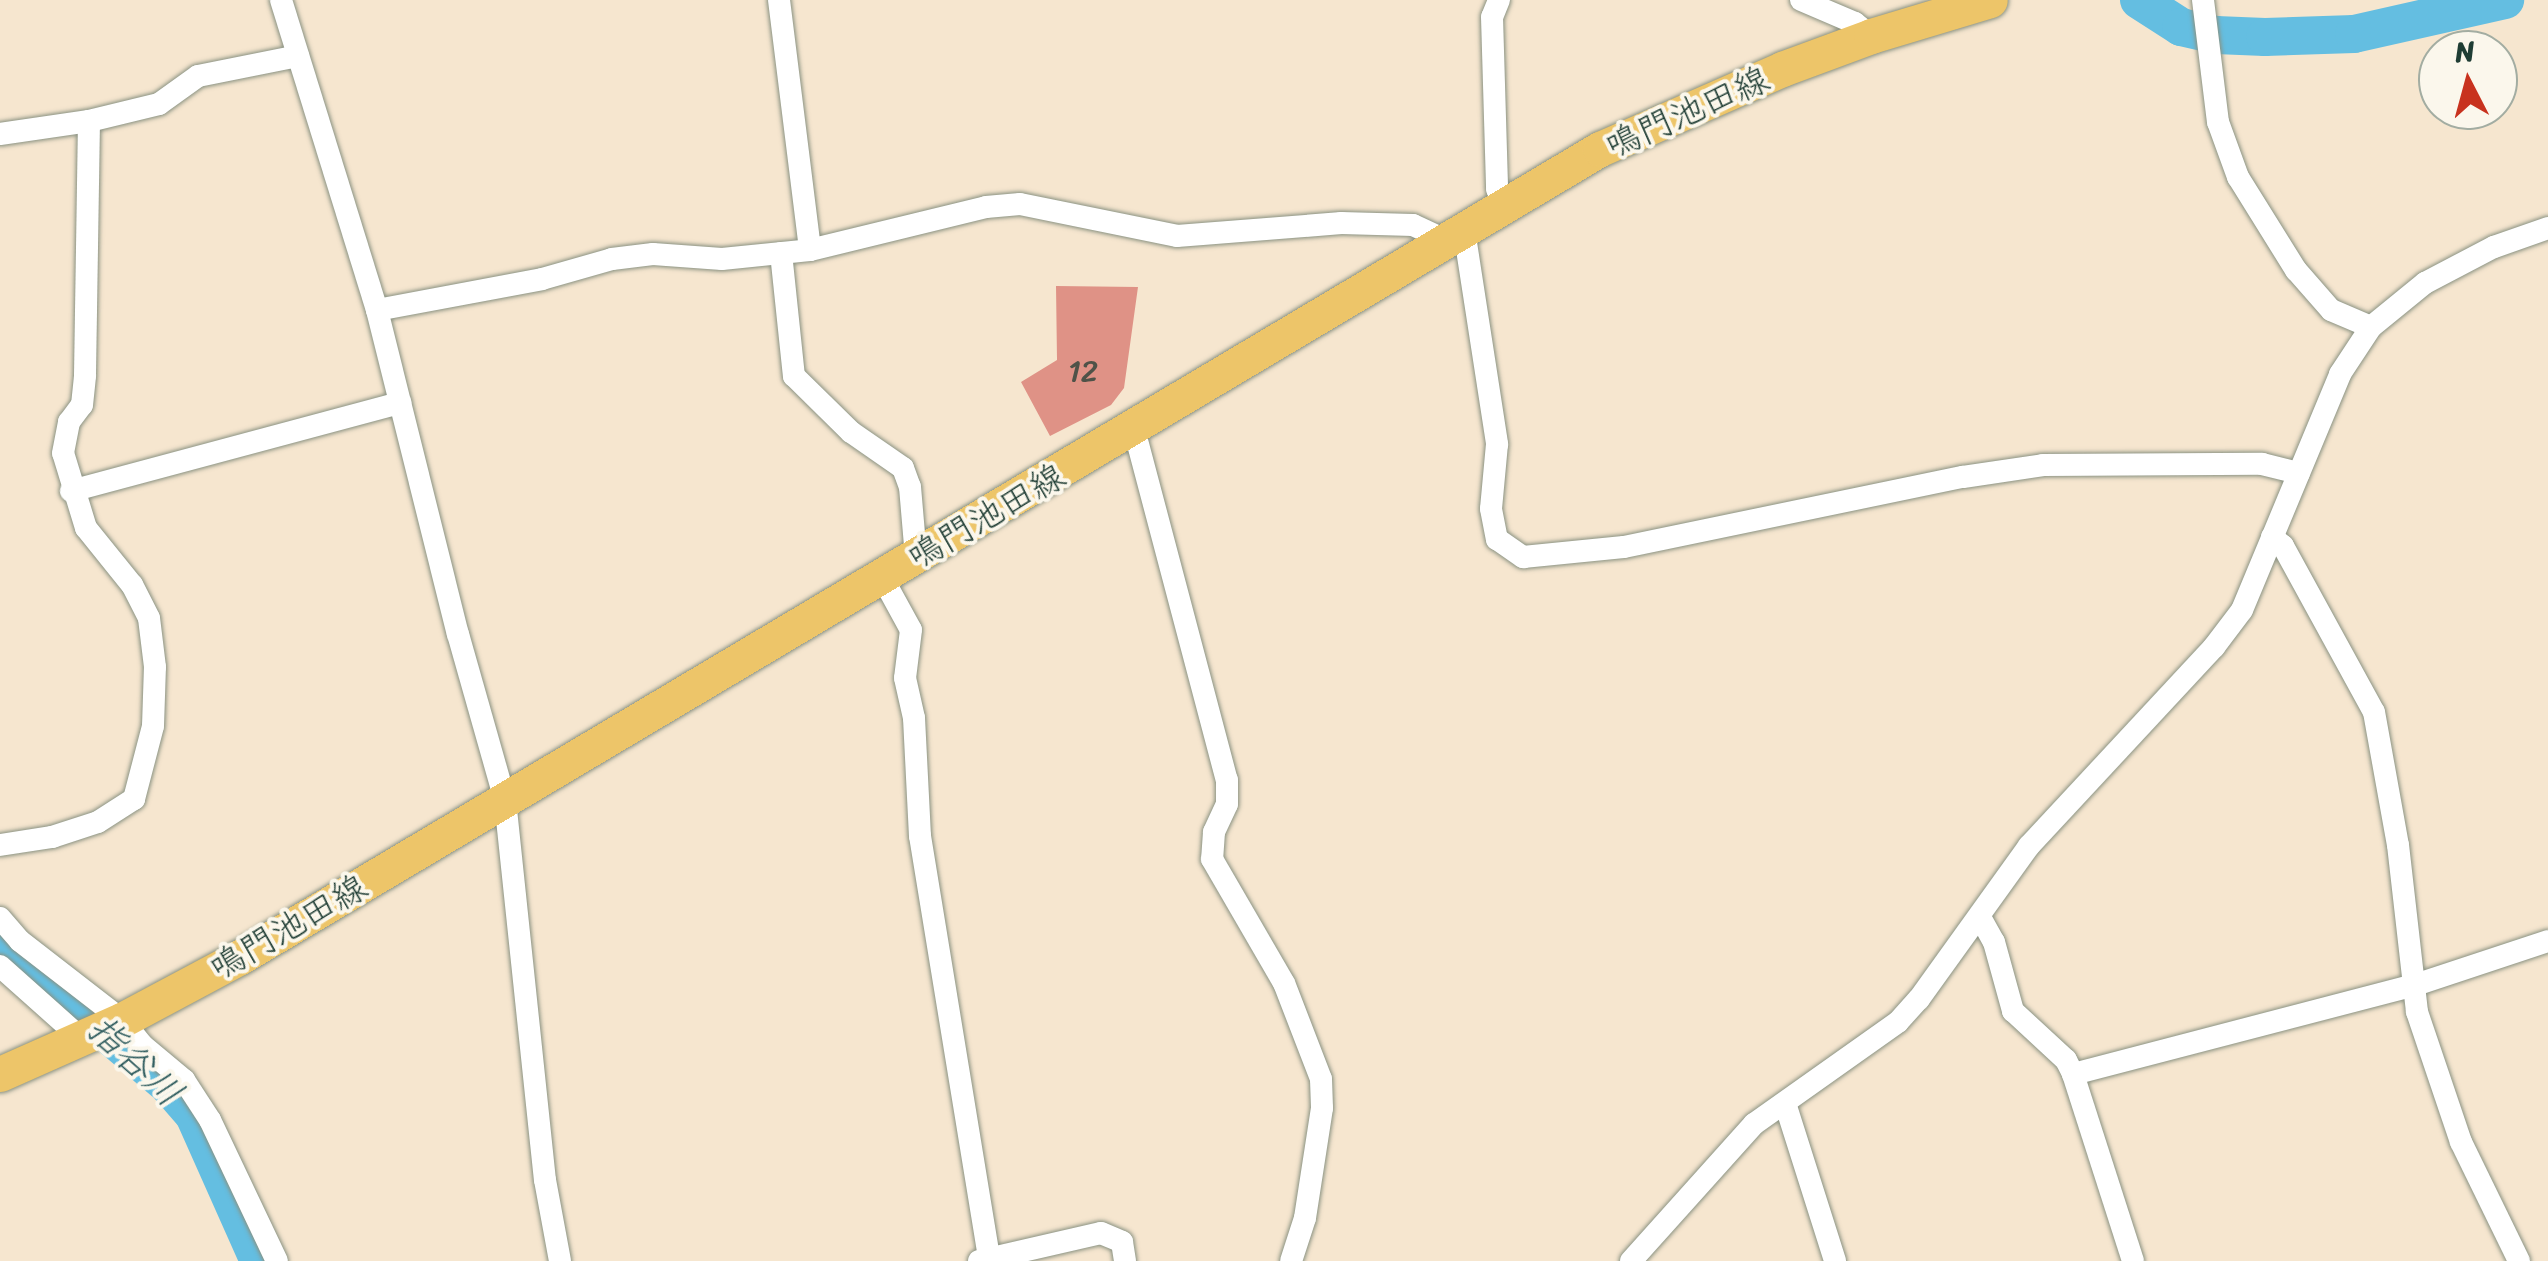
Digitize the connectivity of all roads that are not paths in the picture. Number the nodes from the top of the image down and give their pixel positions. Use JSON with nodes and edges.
{"nodes":[{"id":1,"x":282,"y":0,"type":"edge"},
{"id":2,"x":779,"y":0,"type":"edge"},
{"id":3,"x":1499,"y":0,"type":"edge"},
{"id":4,"x":1801,"y":0,"type":"edge"},
{"id":5,"x":1990,"y":0,"type":"edge"},
{"id":6,"x":2204,"y":23,"type":"edge"},
{"id":7,"x":1871,"y":36,"type":"junction"},
{"id":8,"x":298,"y":56,"type":"junction"},
{"id":9,"x":89,"y":122,"type":"junction"},
{"id":10,"x":0,"y":134,"type":"edge"},
{"id":11,"x":1505,"y":206,"type":"junction"},
{"id":12,"x":2548,"y":228,"type":"edge"},
{"id":13,"x":1455,"y":235,"type":"junction"},
{"id":14,"x":810,"y":250,"type":"junction"},
{"id":15,"x":781,"y":254,"type":"junction"},
{"id":16,"x":377,"y":310,"type":"junction"},
{"id":17,"x":2371,"y":327,"type":"junction"},
{"id":18,"x":400,"y":403,"type":"junction"},
{"id":19,"x":1134,"y":429,"type":"junction"},
{"id":20,"x":2299,"y":473,"type":"junction"},
{"id":21,"x":71,"y":492,"type":"junction"},
{"id":22,"x":2272,"y":537,"type":"junction"},
{"id":23,"x":916,"y":557,"type":"junction"},
{"id":24,"x":882,"y":576,"type":"junction"},
{"id":25,"x":505,"y":800,"type":"junction"},
{"id":26,"x":0,"y":845,"type":"edge"},
{"id":27,"x":0,"y":918,"type":"edge"},
{"id":28,"x":1980,"y":918,"type":"junction"},
{"id":29,"x":2548,"y":941,"type":"edge"},
{"id":30,"x":0,"y":966,"type":"edge"},
{"id":31,"x":2412,"y":986,"type":"junction"},
{"id":32,"x":102,"y":1029,"type":"junction"},
{"id":33,"x":0,"y":1074,"type":"edge"},
{"id":34,"x":2073,"y":1074,"type":"junction"},
{"id":35,"x":1785,"y":1103,"type":"junction"},
{"id":36,"x":984,"y":1260,"type":"edge"},
{"id":37,"x":277,"y":1261,"type":"edge"},
{"id":38,"x":560,"y":1261,"type":"edge"},
{"id":39,"x":1125,"y":1261,"type":"edge"},
{"id":40,"x":1291,"y":1261,"type":"edge"},
{"id":41,"x":1631,"y":1261,"type":"edge"},
{"id":42,"x":1835,"y":1261,"type":"edge"},
{"id":43,"x":2133,"y":1261,"type":"edge"},
{"id":44,"x":2519,"y":1261,"type":"edge"}],
"edges":[{"from":1,"to":8,"type":"street"},
{"from":2,"to":14,"type":"street"},
{"from":3,"to":11,"type":"street"},
{"from":4,"to":7,"type":"street"},
{"from":5,"to":7,"type":"main road","name":"鳴門池田線"},
{"from":6,"to":17,"type":"street"},
{"from":7,"to":11,"type":"main road","name":"鳴門池田線"},
{"from":8,"to":9,"type":"street"},
{"from":8,"to":16,"type":"street"},
{"from":9,"to":10,"type":"street"},
{"from":9,"to":21,"type":"street"},
{"from":11,"to":13,"type":"main road","name":"鳴門池田線"},
{"from":12,"to":17,"type":"street"},
{"from":13,"to":14,"type":"street"},
{"from":13,"to":19,"type":"main road","name":"鳴門池田線"},
{"from":13,"to":20,"type":"street"},
{"from":14,"to":15,"type":"street"},
{"from":15,"to":16,"type":"street"},
{"from":15,"to":23,"type":"street"},
{"from":16,"to":18,"type":"street"},
{"from":17,"to":20,"type":"street"},
{"from":18,"to":21,"type":"street"},
{"from":18,"to":25,"type":"street"},
{"from":19,"to":23,"type":"main road","name":"鳴門池田線"},
{"from":19,"to":40,"type":"street"},
{"from":20,"to":22,"type":"street"},
{"from":21,"to":26,"type":"street"},
{"from":22,"to":28,"type":"street"},
{"from":22,"to":31,"type":"street"},
{"from":23,"to":24,"type":"main road","name":"鳴門池田線"},
{"from":24,"to":25,"type":"main road","name":"鳴門池田線"},
{"from":24,"to":36,"type":"street"},
{"from":25,"to":32,"type":"main road","name":"鳴門池田線"},
{"from":25,"to":38,"type":"street"},
{"from":27,"to":32,"type":"street"},
{"from":28,"to":34,"type":"street"},
{"from":28,"to":35,"type":"street"},
{"from":29,"to":31,"type":"street"},
{"from":30,"to":32,"type":"street"},
{"from":31,"to":34,"type":"street"},
{"from":31,"to":44,"type":"street"},
{"from":32,"to":33,"type":"main road","name":"鳴門池田線"},
{"from":32,"to":37,"type":"street"},
{"from":34,"to":43,"type":"street"},
{"from":35,"to":41,"type":"street"},
{"from":35,"to":42,"type":"street"},
{"from":36,"to":39,"type":"street"}]}
